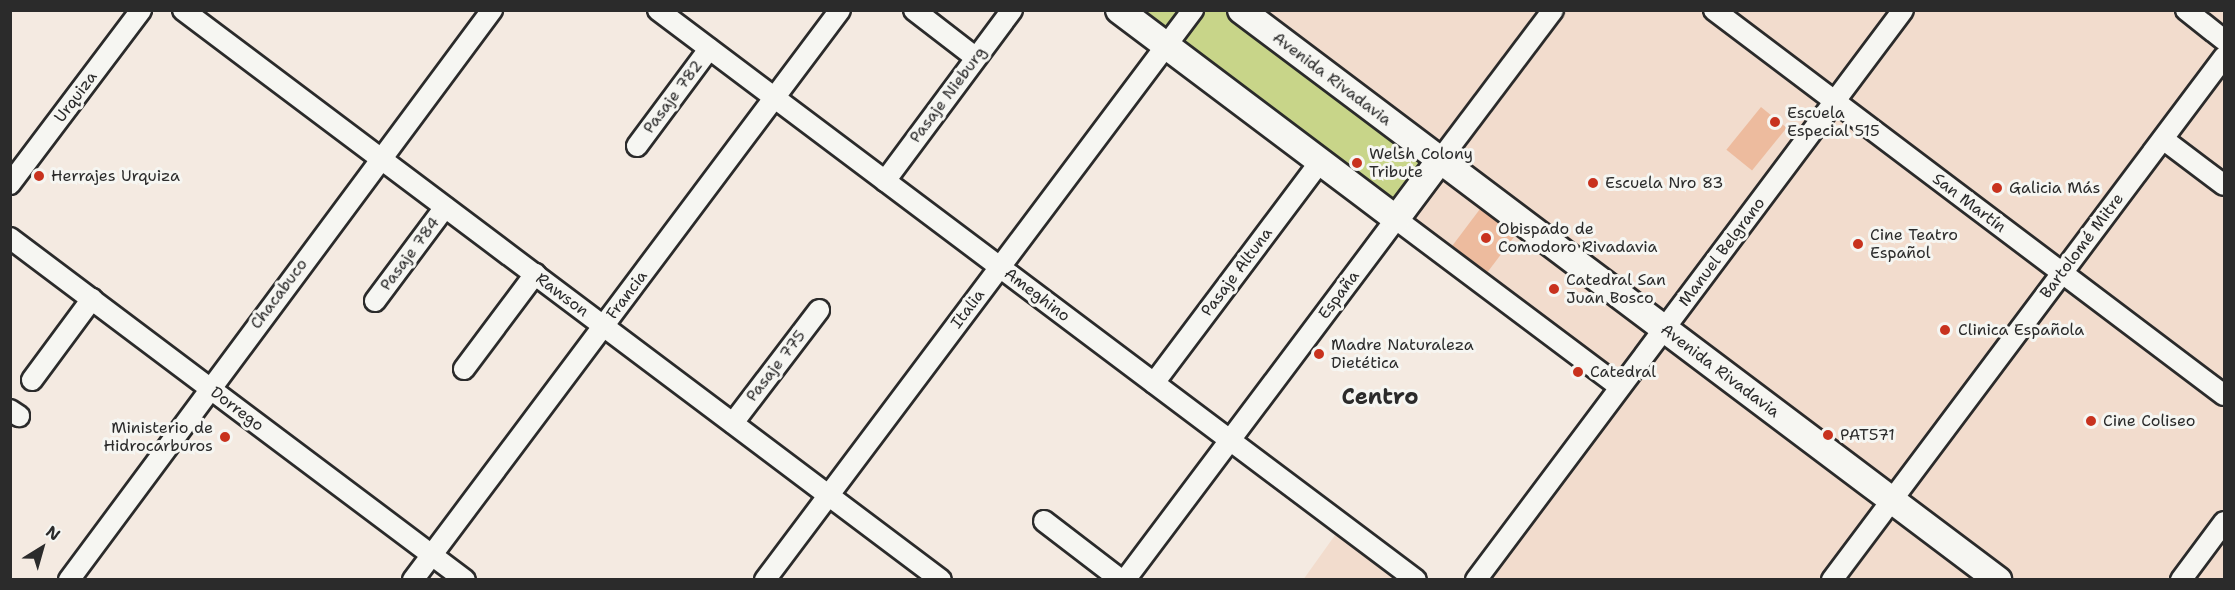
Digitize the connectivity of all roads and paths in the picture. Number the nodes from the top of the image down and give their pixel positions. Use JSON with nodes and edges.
{"nodes":[{"id":1,"x":141,"y":10,"type":"edge"},
{"id":2,"x":183,"y":10,"type":"edge"},
{"id":3,"x":492,"y":10,"type":"edge"},
{"id":4,"x":658,"y":10,"type":"edge"},
{"id":5,"x":840,"y":10,"type":"edge"},
{"id":6,"x":914,"y":10,"type":"edge"},
{"id":7,"x":1012,"y":10,"type":"edge"},
{"id":8,"x":1119,"y":10,"type":"edge"},
{"id":9,"x":1193,"y":10,"type":"edge"},
{"id":10,"x":1241,"y":10,"type":"edge"},
{"id":11,"x":1553,"y":10,"type":"edge"},
{"id":12,"x":1714,"y":10,"type":"edge"},
{"id":13,"x":1903,"y":10,"type":"edge"},
{"id":14,"x":2186,"y":10,"type":"edge"},
{"id":15,"x":2224,"y":40,"type":"edge"},
{"id":16,"x":1166,"y":46,"type":"junction"},
{"id":17,"x":709,"y":49,"type":"junction"},
{"id":18,"x":2224,"y":57,"type":"edge"},
{"id":19,"x":976,"y":58,"type":"junction"},
{"id":20,"x":775,"y":98,"type":"junction"},
{"id":21,"x":1835,"y":102,"type":"junction"},
{"id":22,"x":2163,"y":139,"type":"junction"},
{"id":23,"x":637,"y":146,"type":"dead end"},
{"id":24,"x":381,"y":159,"type":"junction"},
{"id":25,"x":1440,"y":160,"type":"junction"},
{"id":26,"x":1320,"y":162,"type":"junction"},
{"id":27,"x":885,"y":181,"type":"junction"},
{"id":28,"x":10,"y":184,"type":"edge"},
{"id":29,"x":2224,"y":185,"type":"edge"},
{"id":30,"x":445,"y":207,"type":"junction"},
{"id":31,"x":1396,"y":219,"type":"junction"},
{"id":32,"x":10,"y":238,"type":"edge"},
{"id":33,"x":1000,"y":267,"type":"junction"},
{"id":34,"x":2062,"y":273,"type":"junction"},
{"id":35,"x":535,"y":274,"type":"junction"},
{"id":36,"x":92,"y":299,"type":"junction"},
{"id":37,"x":375,"y":301,"type":"dead end"},
{"id":38,"x":819,"y":310,"type":"dead end"},
{"id":39,"x":603,"y":326,"type":"junction"},
{"id":40,"x":1664,"y":329,"type":"junction"},
{"id":41,"x":464,"y":369,"type":"dead end"},
{"id":42,"x":32,"y":380,"type":"dead end"},
{"id":43,"x":1154,"y":382,"type":"junction"},
{"id":44,"x":1620,"y":387,"type":"junction"},
{"id":45,"x":209,"y":388,"type":"junction"},
{"id":46,"x":2224,"y":394,"type":"edge"},
{"id":47,"x":733,"y":423,"type":"junction"},
{"id":48,"x":1230,"y":440,"type":"junction"},
{"id":49,"x":829,"y":495,"type":"junction"},
{"id":50,"x":1892,"y":499,"type":"junction"},
{"id":51,"x":1044,"y":521,"type":"dead end"},
{"id":52,"x":2224,"y":522,"type":"edge"},
{"id":53,"x":431,"y":555,"type":"junction"},
{"id":54,"x":69,"y":579,"type":"edge"},
{"id":55,"x":413,"y":579,"type":"edge"},
{"id":56,"x":465,"y":579,"type":"edge"},
{"id":57,"x":765,"y":579,"type":"edge"},
{"id":58,"x":941,"y":579,"type":"edge"},
{"id":59,"x":1121,"y":579,"type":"edge"},
{"id":60,"x":1125,"y":579,"type":"edge"},
{"id":61,"x":1416,"y":579,"type":"edge"},
{"id":62,"x":1476,"y":579,"type":"edge"},
{"id":63,"x":1832,"y":579,"type":"edge"},
{"id":64,"x":1998,"y":579,"type":"edge"},
{"id":65,"x":2181,"y":579,"type":"edge"}],
"edges":[{"from":1,"to":28,"type":"street","name":"Urquiza"},
{"from":2,"to":24,"type":"street","name":"Rawson"},
{"from":3,"to":24,"type":"street","name":"Chacabuco"},
{"from":4,"to":17,"type":"street","name":"Ameghino"},
{"from":5,"to":20,"type":"street","name":"Francia"},
{"from":6,"to":19,"type":"street"},
{"from":7,"to":19,"type":"street","name":"Pasaje Nieburg"},
{"from":8,"to":16,"type":"main road"},
{"from":9,"to":16,"type":"street","name":"Italia"},
{"from":10,"to":25,"type":"main road","name":"Avenida Rivadavia"},
{"from":11,"to":25,"type":"street","name":"España"},
{"from":12,"to":21,"type":"street","name":"San Martín"},
{"from":13,"to":21,"type":"street","name":"Manuel Belgrano"},
{"from":14,"to":15,"type":"street"},
{"from":16,"to":26,"type":"main road"},
{"from":16,"to":33,"type":"street","name":"Italia"},
{"from":17,"to":20,"type":"street","name":"Ameghino"},
{"from":17,"to":23,"type":"street","name":"Pasaje 782"},
{"from":18,"to":22,"type":"street","name":"Bartolomé Mitre"},
{"from":19,"to":27,"type":"street","name":"Pasaje Nieburg"},
{"from":20,"to":27,"type":"street","name":"Ameghino"},
{"from":20,"to":39,"type":"street","name":"Francia"},
{"from":21,"to":34,"type":"street","name":"San Martín"},
{"from":21,"to":40,"type":"street","name":"Manuel Belgrano"},
{"from":22,"to":29,"type":"street"},
{"from":22,"to":34,"type":"street","name":"Bartolomé Mitre"},
{"from":24,"to":30,"type":"street","name":"Rawson"},
{"from":24,"to":45,"type":"street","name":"Chacabuco"},
{"from":25,"to":31,"type":"main road","name":"España"},
{"from":25,"to":40,"type":"main road","name":"Avenida Rivadavia"},
{"from":26,"to":31,"type":"main road"},
{"from":26,"to":43,"type":"street","name":"Pasaje Altuna"},
{"from":27,"to":33,"type":"street","name":"Ameghino"},
{"from":30,"to":35,"type":"street","name":"Rawson"},
{"from":30,"to":37,"type":"street","name":"Pasaje 784"},
{"from":31,"to":44,"type":"street"},
{"from":31,"to":48,"type":"street","name":"España"},
{"from":32,"to":36,"type":"street","name":"Dorrego"},
{"from":33,"to":43,"type":"street","name":"Ameghino"},
{"from":33,"to":49,"type":"street","name":"Italia"},
{"from":34,"to":46,"type":"street","name":"San Martín"},
{"from":34,"to":50,"type":"street","name":"Bartolomé Mitre"},
{"from":35,"to":39,"type":"street","name":"Rawson"},
{"from":35,"to":41,"type":"street"},
{"from":36,"to":42,"type":"street"},
{"from":36,"to":45,"type":"street","name":"Dorrego"},
{"from":38,"to":47,"type":"street","name":"Pasaje 775"},
{"from":39,"to":47,"type":"street","name":"Rawson"},
{"from":39,"to":53,"type":"street","name":"Francia"},
{"from":40,"to":44,"type":"street","name":"Manuel Belgrano"},
{"from":40,"to":50,"type":"main road","name":"Avenida Rivadavia"},
{"from":43,"to":48,"type":"street","name":"Ameghino"},
{"from":44,"to":62,"type":"street","name":"Manuel Belgrano"},
{"from":45,"to":53,"type":"street","name":"Dorrego"},
{"from":45,"to":54,"type":"street","name":"Chacabuco"},
{"from":47,"to":49,"type":"street","name":"Rawson"},
{"from":48,"to":60,"type":"street","name":"España"},
{"from":48,"to":61,"type":"street","name":"Ameghino"},
{"from":49,"to":57,"type":"street","name":"Italia"},
{"from":49,"to":58,"type":"street","name":"Rawson"},
{"from":50,"to":63,"type":"street","name":"Bartolomé Mitre"},
{"from":50,"to":64,"type":"main road","name":"Avenida Rivadavia"},
{"from":51,"to":59,"type":"street"},
{"from":52,"to":65,"type":"street"},
{"from":53,"to":55,"type":"street","name":"Francia"},
{"from":53,"to":56,"type":"street","name":"Dorrego"}]}
